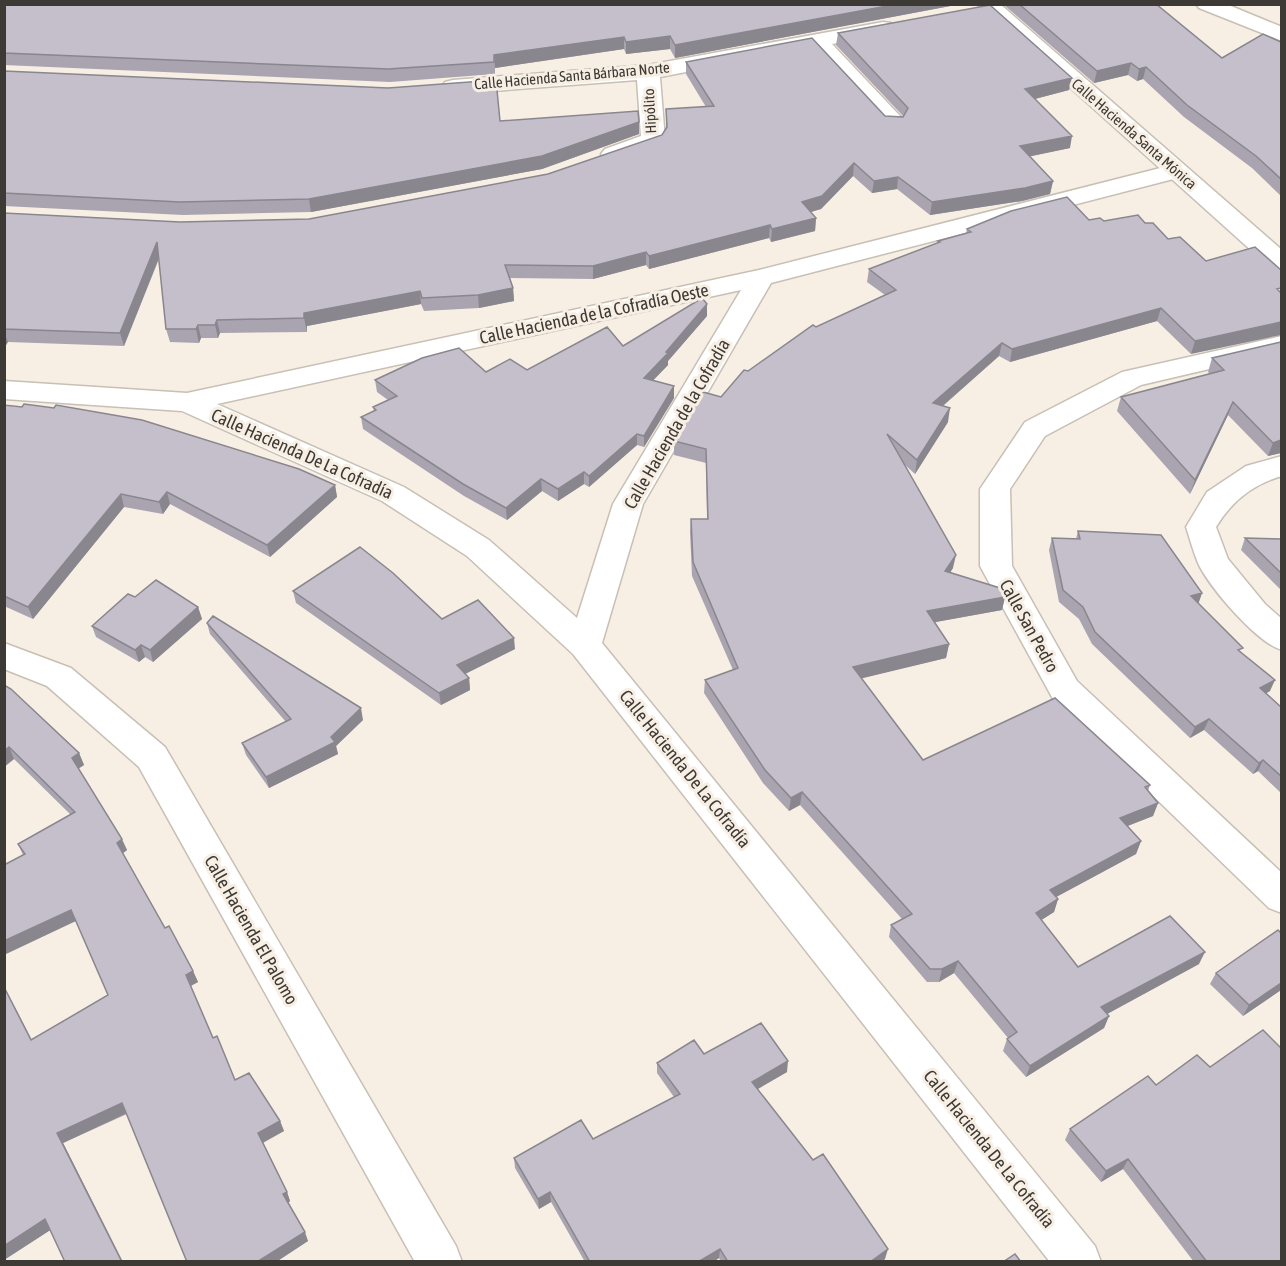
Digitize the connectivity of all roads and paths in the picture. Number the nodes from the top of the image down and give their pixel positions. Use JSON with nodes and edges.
{"nodes":[{"id":1,"x":1206,"y":4,"type":"edge"},
{"id":2,"x":982,"y":8,"type":"edge"},
{"id":3,"x":898,"y":26,"type":"edge"},
{"id":4,"x":1281,"y":35,"type":"edge"},
{"id":5,"x":817,"y":41,"type":"junction"},
{"id":6,"x":648,"y":72,"type":"junction"},
{"id":7,"x":437,"y":88,"type":"edge"},
{"id":8,"x":893,"y":122,"type":"edge"},
{"id":9,"x":590,"y":162,"type":"edge"},
{"id":10,"x":1176,"y":171,"type":"junction"},
{"id":11,"x":1281,"y":264,"type":"edge"},
{"id":12,"x":761,"y":278,"type":"junction"},
{"id":13,"x":1281,"y":344,"type":"edge"},
{"id":14,"x":4,"y":390,"type":"edge"},
{"id":15,"x":187,"y":402,"type":"junction"},
{"id":16,"x":1281,"y":466,"type":"edge"},
{"id":17,"x":1281,"y":638,"type":"edge"},
{"id":18,"x":585,"y":645,"type":"junction"},
{"id":19,"x":4,"y":655,"type":"edge"},
{"id":20,"x":1281,"y":897,"type":"edge"},
{"id":21,"x":440,"y":1262,"type":"edge"},
{"id":22,"x":1079,"y":1262,"type":"edge"}],
"edges":[{"from":1,"to":4,"type":"street"},
{"from":2,"to":10,"type":"street","name":"Calle Hacienda Santa Mónica"},
{"from":3,"to":5,"type":"street","name":"Calle Hacienda Santa Bárbara Norte"},
{"from":5,"to":6,"type":"street","name":"Calle Hacienda Santa Bárbara Norte"},
{"from":5,"to":8,"type":"street"},
{"from":6,"to":7,"type":"street","name":"Calle Hacienda Santa Bárbara Norte"},
{"from":6,"to":9,"type":"street","name":"Hipólito"},
{"from":10,"to":11,"type":"street","name":"Calle Hacienda Santa Mónica"},
{"from":10,"to":12,"type":"street","name":"Calle Hacienda de la Cofradía Oeste"},
{"from":12,"to":15,"type":"street","name":"Calle Hacienda de la Cofradía Oeste"},
{"from":12,"to":18,"type":"street","name":"Calle Hacienda de la Cofradía"},
{"from":13,"to":20,"type":"street","name":"Calle San Pedro"},
{"from":14,"to":15,"type":"street","name":"Calle Hacienda de la Cofradía Oeste"},
{"from":15,"to":18,"type":"street","name":"Calle Hacienda De La Cofradía"},
{"from":16,"to":17,"type":"street"},
{"from":18,"to":22,"type":"street","name":"Calle Hacienda De La Cofradía"},
{"from":19,"to":21,"type":"street","name":"Calle Hacienda El Palomo"}]}
